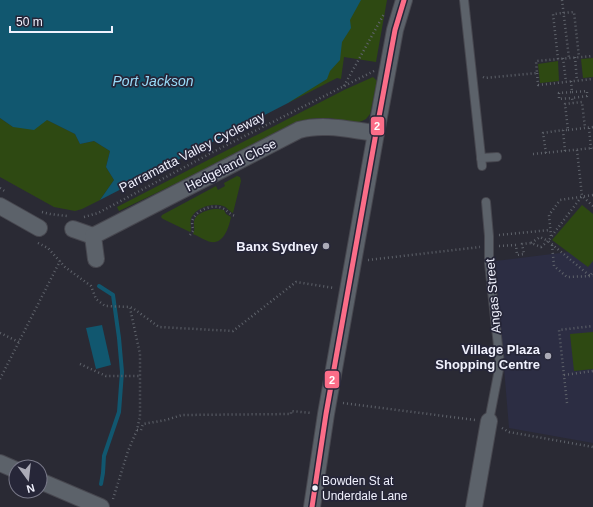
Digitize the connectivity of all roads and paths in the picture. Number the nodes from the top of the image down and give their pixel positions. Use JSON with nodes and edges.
{"nodes":[{"id":1,"x":405,"y":0,"type":"edge"},
{"id":2,"x":416,"y":0,"type":"edge"},
{"id":3,"x":464,"y":0,"type":"edge"},
{"id":4,"x":562,"y":0,"type":"edge"},
{"id":5,"x":387,"y":9,"type":"dead end"},
{"id":6,"x":564,"y":13,"type":"junction"},
{"id":7,"x":593,"y":56,"type":"edge"},
{"id":8,"x":575,"y":57,"type":"junction"},
{"id":9,"x":579,"y":57,"type":"junction"},
{"id":10,"x":563,"y":58,"type":"junction"},
{"id":11,"x":569,"y":58,"type":"junction"},
{"id":12,"x":558,"y":59,"type":"junction"},
{"id":13,"x":390,"y":62,"type":"junction"},
{"id":14,"x":537,"y":73,"type":"junction"},
{"id":15,"x":485,"y":78,"type":"dead end"},
{"id":16,"x":593,"y":79,"type":"edge"},
{"id":17,"x":577,"y":81,"type":"junction"},
{"id":18,"x":566,"y":82,"type":"junction"},
{"id":19,"x":571,"y":82,"type":"junction"},
{"id":20,"x":343,"y":87,"type":"junction"},
{"id":21,"x":572,"y":92,"type":"junction"},
{"id":22,"x":572,"y":98,"type":"junction"},
{"id":23,"x":573,"y":103,"type":"junction"},
{"id":24,"x":591,"y":127,"type":"edge"},
{"id":25,"x":585,"y":128,"type":"junction"},
{"id":26,"x":563,"y":130,"type":"junction"},
{"id":27,"x":568,"y":130,"type":"junction"},
{"id":28,"x":376,"y":134,"type":"junction"},
{"id":29,"x":592,"y":148,"type":"edge"},
{"id":30,"x":577,"y":150,"type":"junction"},
{"id":31,"x":565,"y":151,"type":"junction"},
{"id":32,"x":546,"y":153,"type":"junction"},
{"id":33,"x":533,"y":154,"type":"dead end"},
{"id":34,"x":497,"y":157,"type":"dead end"},
{"id":35,"x":0,"y":188,"type":"edge"},
{"id":36,"x":593,"y":195,"type":"edge"},
{"id":37,"x":582,"y":196,"type":"junction"},
{"id":38,"x":3,"y":199,"type":"edge"},
{"id":39,"x":486,"y":202,"type":"dead end"},
{"id":40,"x":593,"y":206,"type":"edge"},
{"id":41,"x":41,"y":211,"type":"dead end"},
{"id":42,"x":236,"y":216,"type":"dead end"},
{"id":43,"x":75,"y":221,"type":"junction"},
{"id":44,"x":550,"y":230,"type":"junction"},
{"id":45,"x":36,"y":234,"type":"joint"},
{"id":46,"x":190,"y":235,"type":"dead end"},
{"id":47,"x":93,"y":236,"type":"junction"},
{"id":48,"x":489,"y":236,"type":"junction"},
{"id":49,"x":551,"y":237,"type":"junction"},
{"id":50,"x":548,"y":241,"type":"junction"},
{"id":51,"x":531,"y":243,"type":"junction"},
{"id":52,"x":552,"y":245,"type":"junction"},
{"id":53,"x":490,"y":246,"type":"junction"},
{"id":54,"x":96,"y":259,"type":"dead end"},
{"id":55,"x":60,"y":261,"type":"junction"},
{"id":56,"x":354,"y":261,"type":"junction"},
{"id":57,"x":593,"y":272,"type":"edge"},
{"id":58,"x":591,"y":276,"type":"edge"},
{"id":59,"x":348,"y":290,"type":"junction"},
{"id":60,"x":130,"y":307,"type":"junction"},
{"id":61,"x":593,"y":326,"type":"edge"},
{"id":62,"x":0,"y":333,"type":"edge"},
{"id":63,"x":18,"y":342,"type":"junction"},
{"id":64,"x":80,"y":364,"type":"dead end"},
{"id":65,"x":593,"y":371,"type":"edge"},
{"id":66,"x":564,"y":375,"type":"junction"},
{"id":67,"x":139,"y":376,"type":"junction"},
{"id":68,"x":0,"y":379,"type":"edge"},
{"id":69,"x":567,"y":404,"type":"dead end"},
{"id":70,"x":328,"y":408,"type":"junction"},
{"id":71,"x":489,"y":421,"type":"junction"},
{"id":72,"x":137,"y":430,"type":"junction"},
{"id":73,"x":593,"y":447,"type":"edge"},
{"id":74,"x":48,"y":484,"type":"edge"},
{"id":75,"x":107,"y":504,"type":"edge"},
{"id":76,"x":312,"y":507,"type":"edge"},
{"id":77,"x":474,"y":507,"type":"edge"}],
"edges":[{"from":1,"to":2,"type":"street"},
{"from":1,"to":13,"type":"street"},
{"from":3,"to":34,"type":"lane"},
{"from":4,"to":6,"type":"path"},
{"from":5,"to":20,"type":"path"},
{"from":6,"to":9,"type":"path"},
{"from":6,"to":11,"type":"path"},
{"from":6,"to":12,"type":"path"},
{"from":7,"to":9,"type":"path"},
{"from":8,"to":9,"type":"path"},
{"from":8,"to":11,"type":"path"},
{"from":8,"to":17,"type":"path"},
{"from":10,"to":11,"type":"path"},
{"from":10,"to":12,"type":"path"},
{"from":10,"to":18,"type":"path"},
{"from":12,"to":14,"type":"path"},
{"from":13,"to":20,"type":"path","name":"Parramatta Valley Cycleway"},
{"from":13,"to":28,"type":"street"},
{"from":14,"to":15,"type":"path"},
{"from":14,"to":18,"type":"path"},
{"from":16,"to":17,"type":"path"},
{"from":17,"to":19,"type":"path"},
{"from":18,"to":19,"type":"path"},
{"from":19,"to":21,"type":"path"},
{"from":20,"to":43,"type":"path","name":"Parramatta Valley Cycleway"},
{"from":21,"to":22,"type":"path"},
{"from":21,"to":22,"type":"path"},
{"from":22,"to":23,"type":"path"},
{"from":23,"to":25,"type":"path"},
{"from":23,"to":27,"type":"path"},
{"from":24,"to":25,"type":"path"},
{"from":24,"to":29,"type":"path"},
{"from":25,"to":27,"type":"path"},
{"from":26,"to":27,"type":"path"},
{"from":26,"to":31,"type":"path"},
{"from":26,"to":32,"type":"path"},
{"from":28,"to":47,"type":"street","name":"Hedgeland Close"},
{"from":28,"to":56,"type":"street"},
{"from":29,"to":30,"type":"path"},
{"from":30,"to":31,"type":"path"},
{"from":30,"to":37,"type":"path"},
{"from":31,"to":32,"type":"path"},
{"from":32,"to":33,"type":"path"},
{"from":35,"to":38,"type":"path"},
{"from":36,"to":37,"type":"path"},
{"from":37,"to":40,"type":"path"},
{"from":37,"to":44,"type":"path"},
{"from":37,"to":49,"type":"path"},
{"from":38,"to":45,"type":"street"},
{"from":39,"to":48,"type":"lane","name":"Angas Street"},
{"from":41,"to":43,"type":"path","name":"Parramatta Valley Cycleway"},
{"from":42,"to":46,"type":"path"},
{"from":43,"to":47,"type":"street"},
{"from":44,"to":48,"type":"path"},
{"from":44,"to":49,"type":"path"},
{"from":45,"to":55,"type":"path"},
{"from":47,"to":54,"type":"street"},
{"from":48,"to":53,"type":"lane","name":"Angas Street"},
{"from":49,"to":50,"type":"path"},
{"from":50,"to":51,"type":"path"},
{"from":50,"to":51,"type":"path"},
{"from":50,"to":52,"type":"path"},
{"from":51,"to":53,"type":"path"},
{"from":52,"to":58,"type":"path"},
{"from":52,"to":58,"type":"path"},
{"from":53,"to":56,"type":"path"},
{"from":53,"to":71,"type":"lane","name":"Angas Street"},
{"from":55,"to":60,"type":"path"},
{"from":55,"to":63,"type":"path"},
{"from":56,"to":59,"type":"street"},
{"from":57,"to":58,"type":"path"},
{"from":59,"to":60,"type":"path"},
{"from":59,"to":70,"type":"street"},
{"from":60,"to":67,"type":"path"},
{"from":61,"to":66,"type":"path"},
{"from":62,"to":63,"type":"path"},
{"from":63,"to":68,"type":"path"},
{"from":64,"to":67,"type":"path"},
{"from":65,"to":66,"type":"path"},
{"from":66,"to":69,"type":"path"},
{"from":67,"to":72,"type":"path"},
{"from":70,"to":71,"type":"path"},
{"from":70,"to":72,"type":"path"},
{"from":70,"to":76,"type":"street"},
{"from":71,"to":73,"type":"path"},
{"from":71,"to":77,"type":"street","name":"Angas Street"},
{"from":72,"to":75,"type":"path"},
{"from":74,"to":75,"type":"street"}]}
